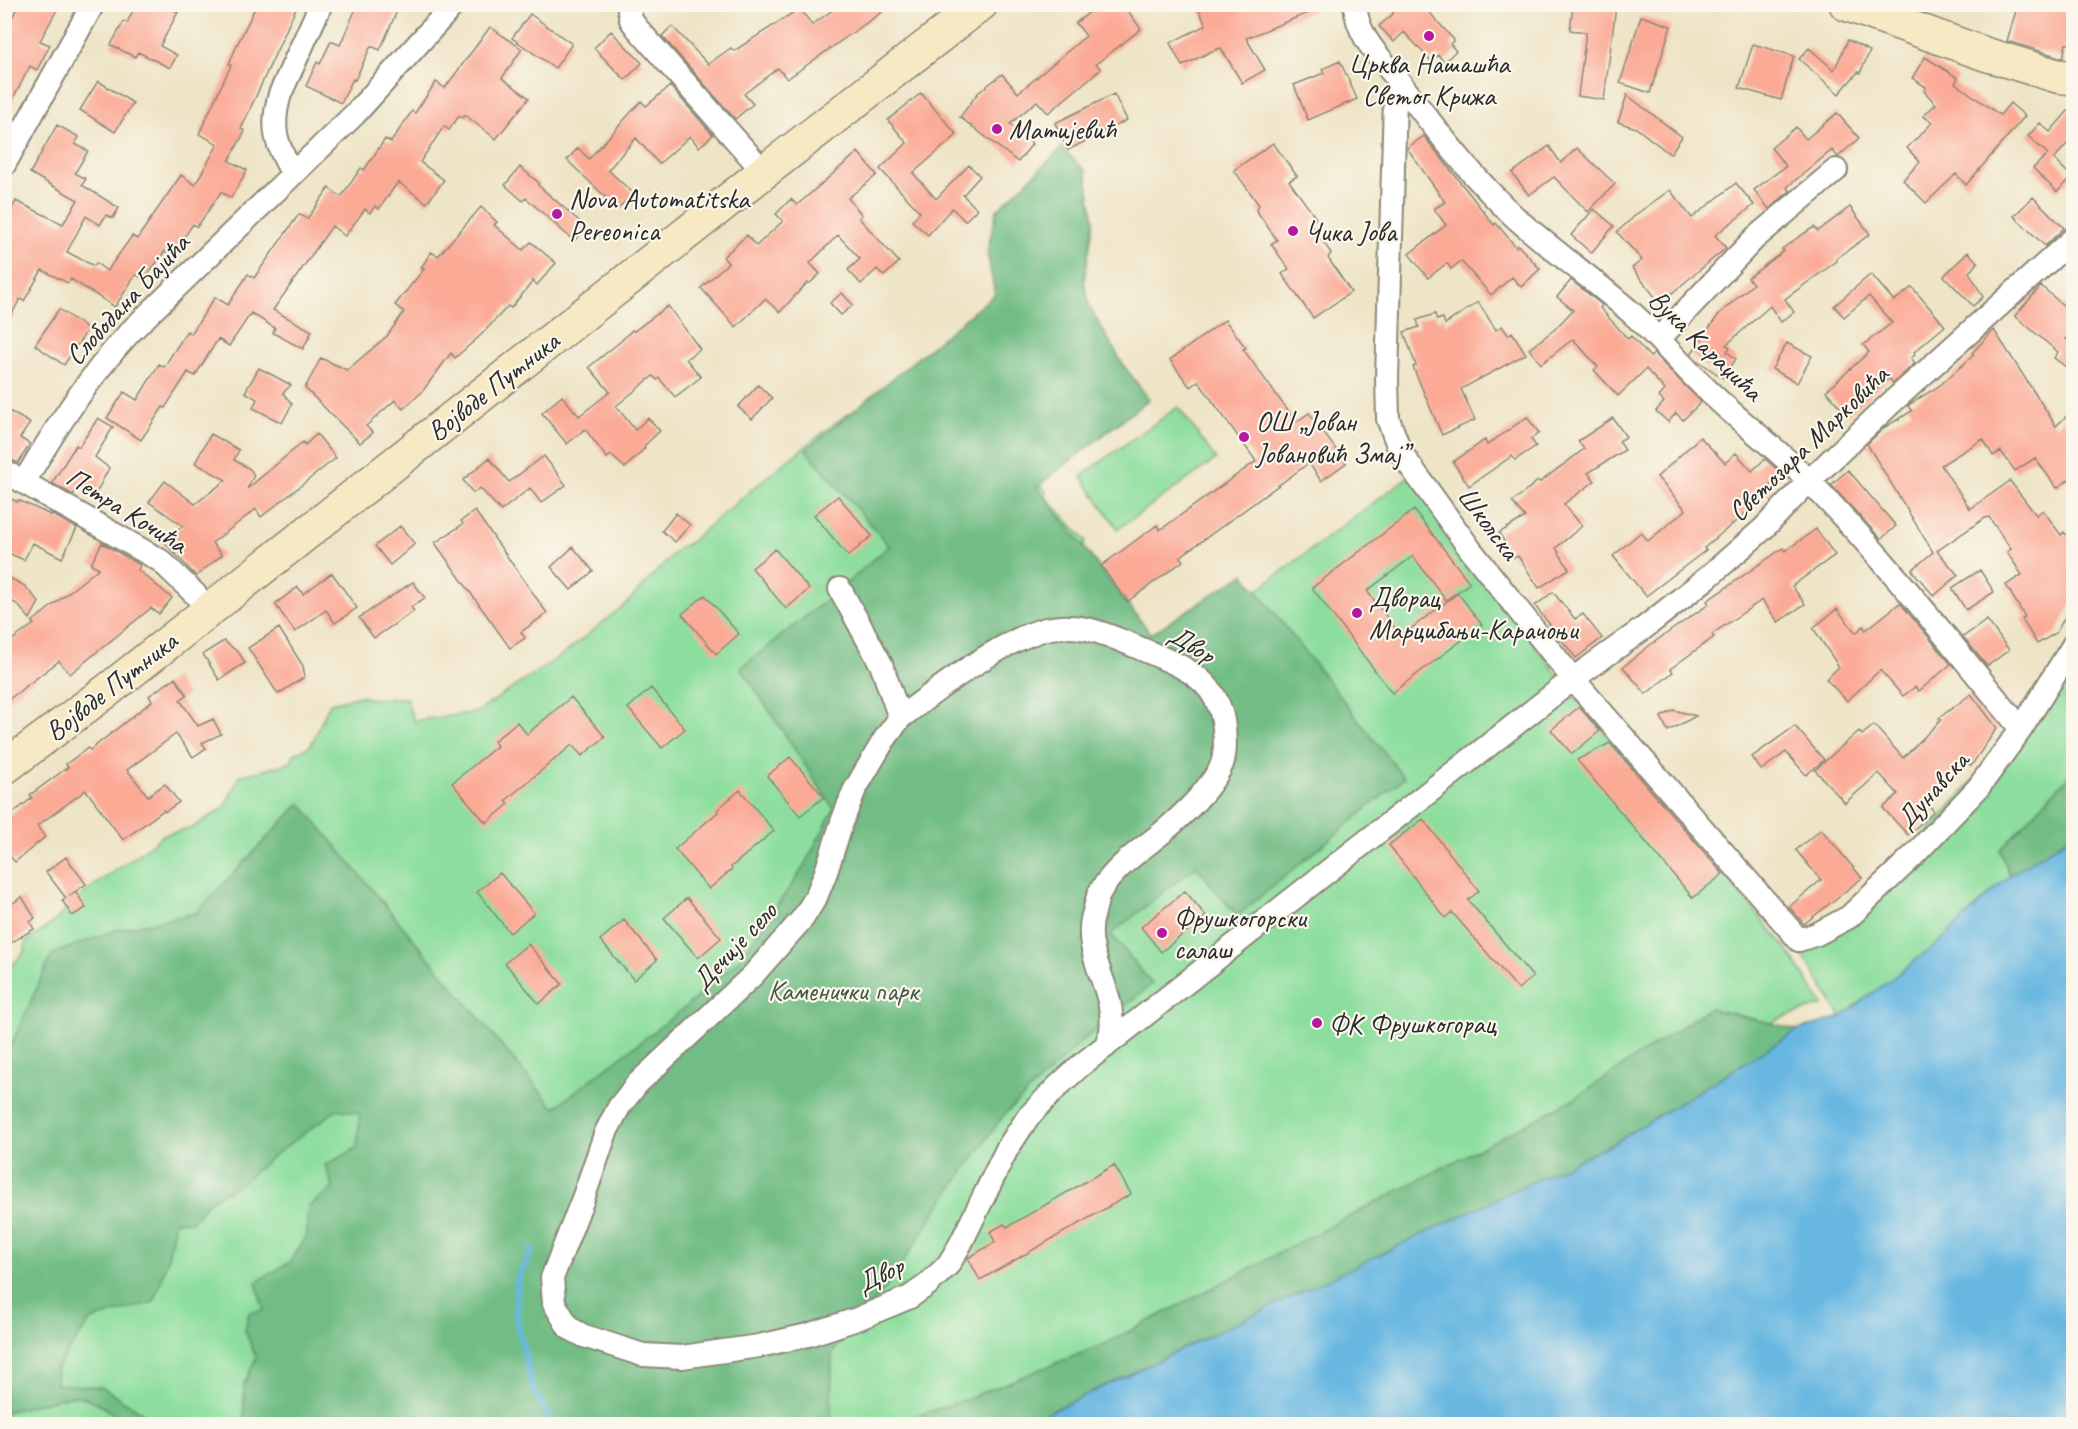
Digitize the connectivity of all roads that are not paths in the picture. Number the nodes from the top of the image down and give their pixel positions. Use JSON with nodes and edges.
{"nodes":[{"id":1,"x":93,"y":4,"type":"edge"},
{"id":2,"x":321,"y":4,"type":"edge"},
{"id":3,"x":454,"y":4,"type":"edge"},
{"id":4,"x":628,"y":4,"type":"edge"},
{"id":5,"x":981,"y":4,"type":"edge"},
{"id":6,"x":1355,"y":4,"type":"edge"},
{"id":7,"x":1846,"y":4,"type":"edge"},
{"id":8,"x":2073,"y":78,"type":"edge"},
{"id":9,"x":1400,"y":82,"type":"junction"},
{"id":10,"x":4,"y":165,"type":"edge"},
{"id":11,"x":1836,"y":170,"type":"dead end"},
{"id":12,"x":764,"y":172,"type":"junction"},
{"id":13,"x":293,"y":174,"type":"junction"},
{"id":14,"x":2073,"y":238,"type":"edge"},
{"id":15,"x":1659,"y":339,"type":"junction"},
{"id":16,"x":14,"y":476,"type":"edge"},
{"id":17,"x":1809,"y":481,"type":"junction"},
{"id":18,"x":840,"y":589,"type":"dead end"},
{"id":19,"x":208,"y":610,"type":"junction"},
{"id":20,"x":2073,"y":644,"type":"edge"},
{"id":21,"x":1574,"y":679,"type":"junction"},
{"id":22,"x":900,"y":718,"type":"junction"},
{"id":23,"x":2021,"y":729,"type":"junction"},
{"id":24,"x":4,"y":768,"type":"edge"},
{"id":25,"x":1799,"y":940,"type":"joint"},
{"id":26,"x":1105,"y":1047,"type":"junction"},
{"id":27,"x":569,"y":1328,"type":"joint"}],
"edges":[{"from":1,"to":10,"type":"street"},
{"from":2,"to":13,"type":"street"},
{"from":3,"to":13,"type":"street","name":"Слободана Бајића"},
{"from":4,"to":12,"type":"street"},
{"from":5,"to":12,"type":"main road","name":"Војводе Путника"},
{"from":6,"to":9,"type":"street","name":"Вука Караџића"},
{"from":7,"to":8,"type":"main road"},
{"from":9,"to":15,"type":"street","name":"Вука Караџића"},
{"from":9,"to":21,"type":"street","name":"Школска"},
{"from":11,"to":15,"type":"street"},
{"from":12,"to":19,"type":"main road","name":"Војводе Путника"},
{"from":13,"to":16,"type":"street","name":"Слободана Бајића"},
{"from":14,"to":17,"type":"street","name":"Светозара Марковића"},
{"from":15,"to":17,"type":"street","name":"Вука Караџића"},
{"from":16,"to":19,"type":"street","name":"Петра Кочића"},
{"from":17,"to":21,"type":"street","name":"Светозара Марковића"},
{"from":17,"to":23,"type":"street","name":"Вука Караџића"},
{"from":18,"to":22,"type":"street"},
{"from":19,"to":24,"type":"main road","name":"Војводе Путника"},
{"from":20,"to":23,"type":"street","name":"Дунавска"},
{"from":21,"to":25,"type":"street","name":"Школска"},
{"from":21,"to":26,"type":"street","name":"Двор"},
{"from":22,"to":26,"type":"street","name":"Двор"},
{"from":22,"to":27,"type":"street","name":"Дечије село"},
{"from":23,"to":25,"type":"street","name":"Дунавска"},
{"from":26,"to":27,"type":"street","name":"Двор"}]}
